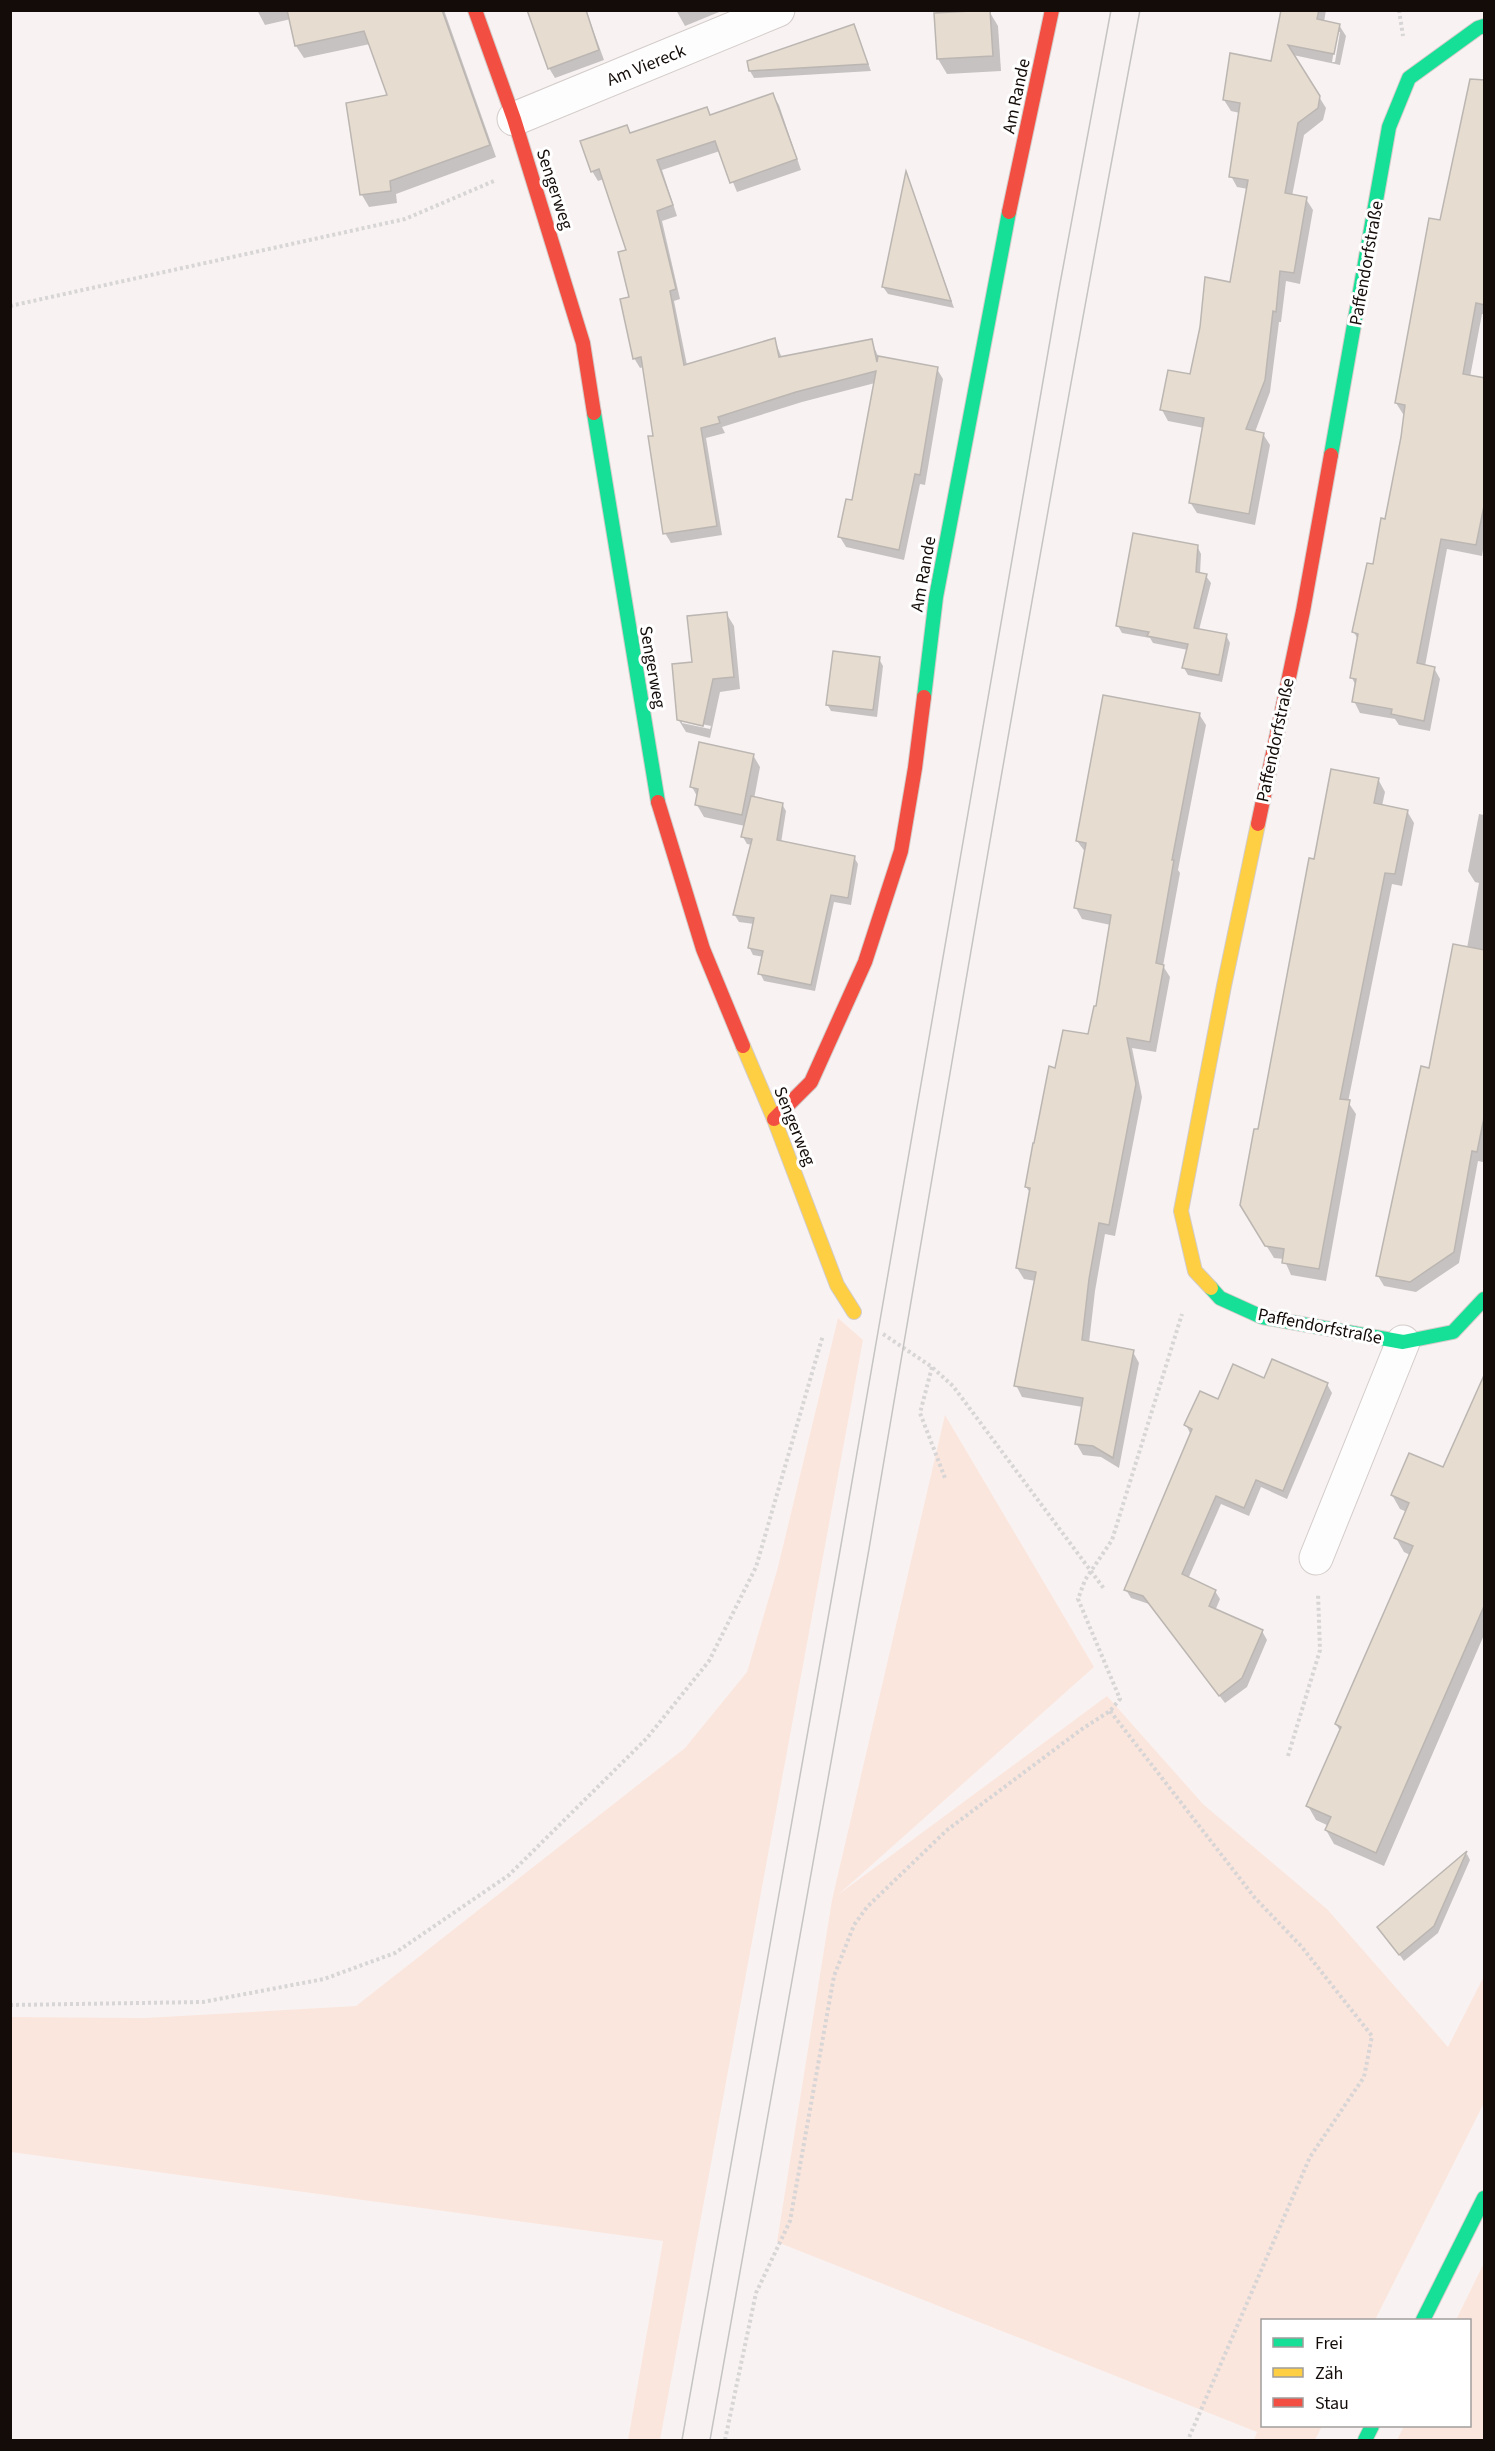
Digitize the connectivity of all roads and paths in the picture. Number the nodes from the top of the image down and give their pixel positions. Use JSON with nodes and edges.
{"nodes":[{"id":1,"x":475,"y":10,"type":"edge"},
{"id":2,"x":778,"y":10,"type":"edge"},
{"id":3,"x":1052,"y":10,"type":"edge"},
{"id":4,"x":1485,"y":26,"type":"edge"},
{"id":5,"x":514,"y":119,"type":"junction"},
{"id":6,"x":529,"y":168,"type":"junction"},
{"id":7,"x":10,"y":306,"type":"edge"},
{"id":8,"x":774,"y":1119,"type":"junction"},
{"id":9,"x":1194,"y":1271,"type":"junction"},
{"id":10,"x":837,"y":1285,"type":"junction"},
{"id":11,"x":1485,"y":1299,"type":"edge"},
{"id":12,"x":854,"y":1312,"type":"joint"},
{"id":13,"x":1403,"y":1342,"type":"junction"},
{"id":14,"x":932,"y":1367,"type":"junction"},
{"id":15,"x":945,"y":1478,"type":"dead end"},
{"id":16,"x":1316,"y":1558,"type":"joint"},
{"id":17,"x":1090,"y":1572,"type":"junction"},
{"id":18,"x":1105,"y":1590,"type":"dead end"},
{"id":19,"x":1110,"y":1712,"type":"junction"},
{"id":20,"x":1288,"y":1756,"type":"dead end"},
{"id":21,"x":10,"y":2005,"type":"edge"},
{"id":22,"x":1485,"y":2198,"type":"edge"},
{"id":23,"x":1424,"y":2319,"type":"edge"},
{"id":24,"x":725,"y":2440,"type":"edge"},
{"id":25,"x":1188,"y":2440,"type":"edge"}],
"edges":[{"from":1,"to":5,"type":"main road","name":"Sengerweg"},
{"from":2,"to":5,"type":"street","name":"Am Viereck"},
{"from":3,"to":8,"type":"main road","name":"Am Rande"},
{"from":4,"to":9,"type":"main road","name":"Paffendorfstraße"},
{"from":5,"to":6,"type":"main road","name":"Sengerweg"},
{"from":6,"to":7,"type":"path"},
{"from":6,"to":8,"type":"main road","name":"Sengerweg"},
{"from":8,"to":10,"type":"main road","name":"Sengerweg"},
{"from":9,"to":13,"type":"main road","name":"Paffendorfstraße"},
{"from":9,"to":17,"type":"path"},
{"from":10,"to":12,"type":"main road","name":"Sengerweg"},
{"from":10,"to":21,"type":"path"},
{"from":11,"to":13,"type":"main road","name":"Paffendorfstraße"},
{"from":12,"to":14,"type":"path"},
{"from":13,"to":16,"type":"street","name":"Paffendorfstraße"},
{"from":14,"to":15,"type":"path"},
{"from":14,"to":17,"type":"path"},
{"from":16,"to":20,"type":"path"},
{"from":17,"to":18,"type":"path"},
{"from":17,"to":19,"type":"path"},
{"from":19,"to":24,"type":"path"},
{"from":19,"to":25,"type":"path"},
{"from":22,"to":23,"type":"main road"}]}
